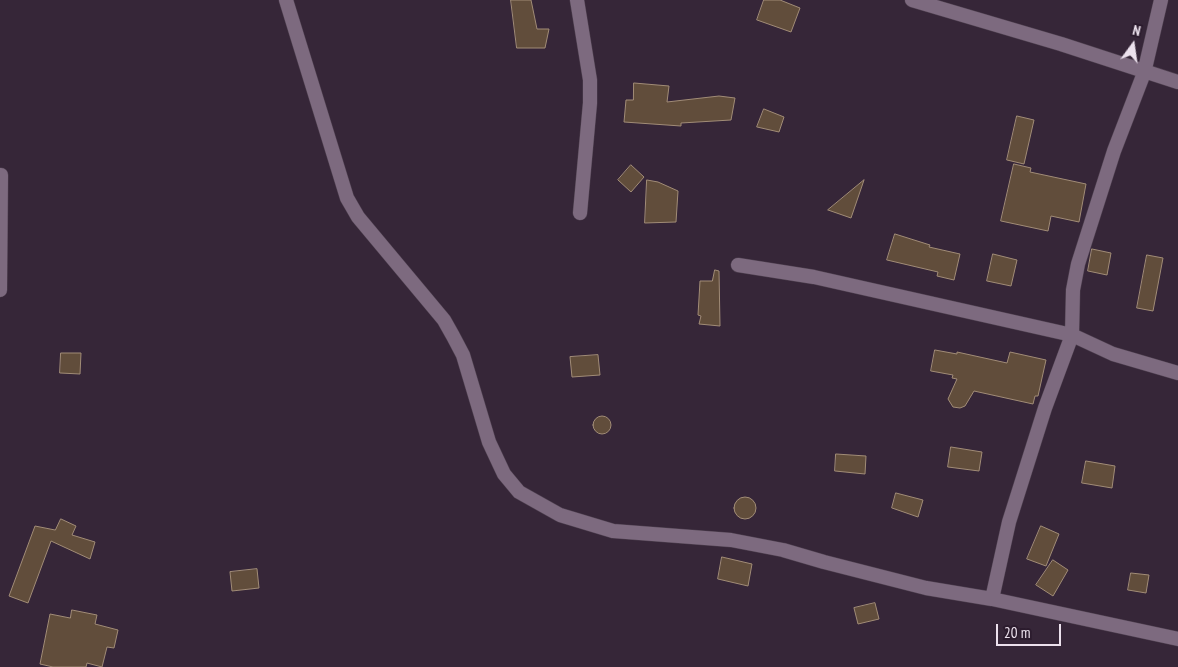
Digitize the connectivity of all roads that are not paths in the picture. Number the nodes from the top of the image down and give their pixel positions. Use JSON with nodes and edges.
{"nodes":[{"id":1,"x":286,"y":0,"type":"edge"},
{"id":2,"x":577,"y":0,"type":"edge"},
{"id":3,"x":912,"y":0,"type":"edge"},
{"id":4,"x":1161,"y":0,"type":"edge"},
{"id":5,"x":1144,"y":73,"type":"junction"},
{"id":6,"x":1178,"y":82,"type":"edge"},
{"id":7,"x":0,"y":175,"type":"edge"},
{"id":8,"x":580,"y":213,"type":"dead end"},
{"id":9,"x":738,"y":265,"type":"dead end"},
{"id":10,"x":0,"y":290,"type":"edge"},
{"id":11,"x":1072,"y":335,"type":"junction"},
{"id":12,"x":1178,"y":373,"type":"edge"},
{"id":13,"x":992,"y":599,"type":"junction"},
{"id":14,"x":1178,"y":638,"type":"edge"}],
"edges":[{"from":1,"to":13,"type":"street"},
{"from":2,"to":8,"type":"street"},
{"from":3,"to":5,"type":"street"},
{"from":4,"to":5,"type":"street"},
{"from":5,"to":6,"type":"street"},
{"from":5,"to":11,"type":"street"},
{"from":7,"to":10,"type":"street"},
{"from":9,"to":11,"type":"street"},
{"from":11,"to":12,"type":"street"},
{"from":11,"to":13,"type":"street"},
{"from":13,"to":14,"type":"street"}]}
